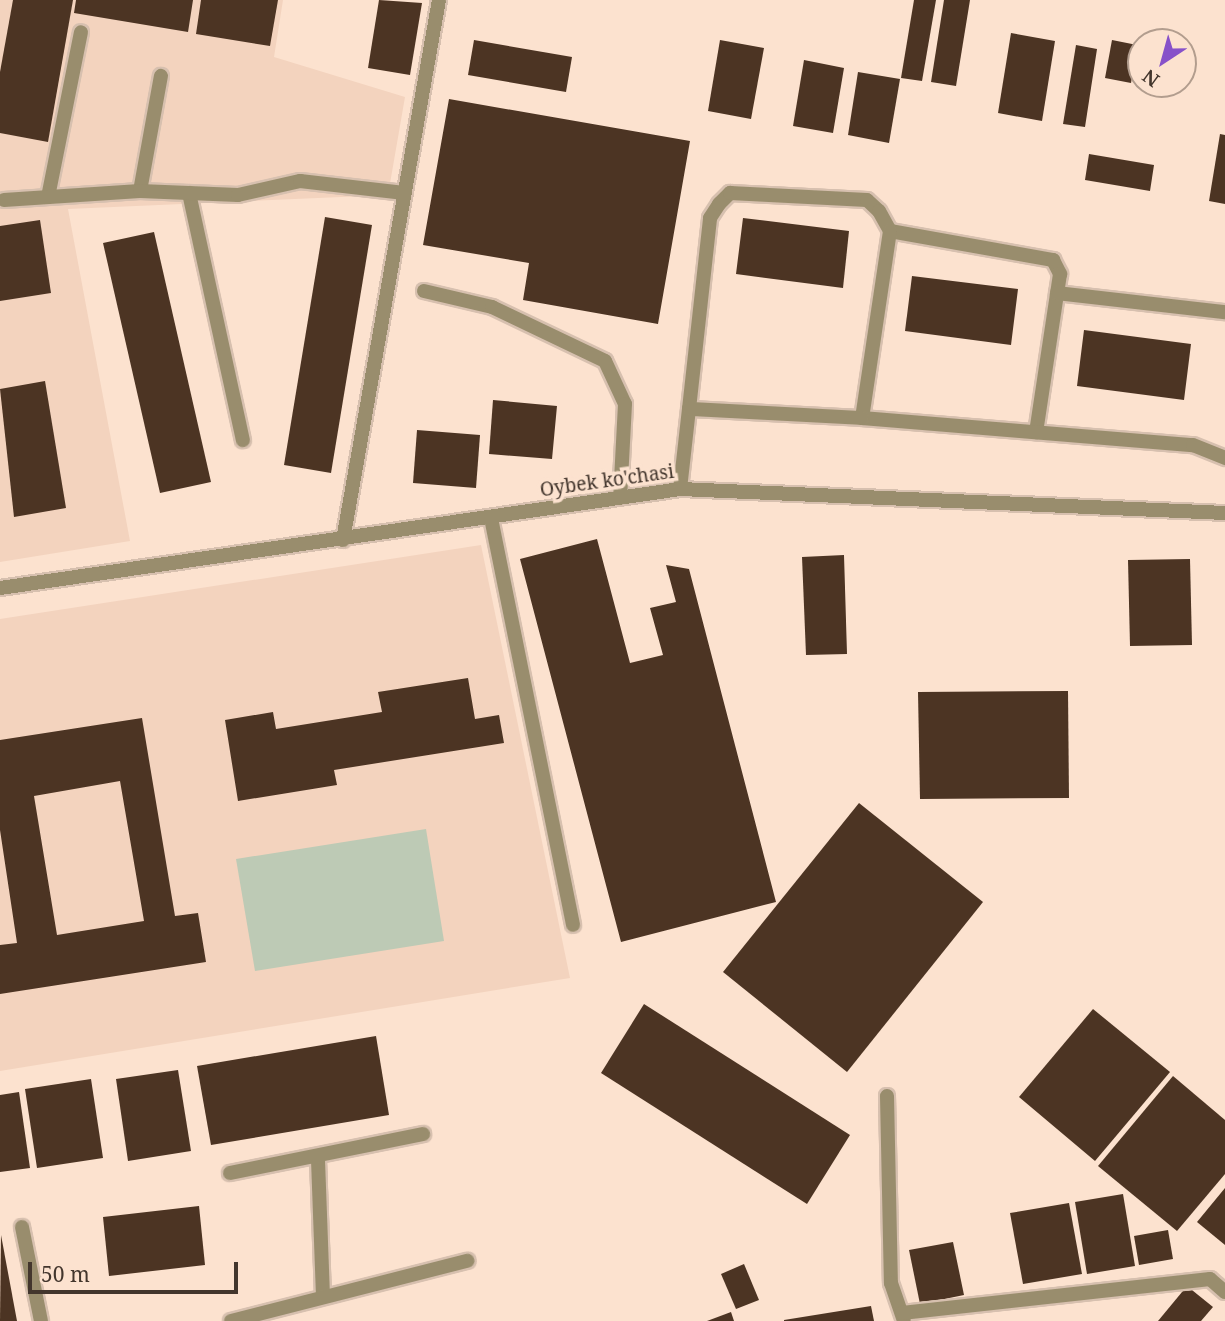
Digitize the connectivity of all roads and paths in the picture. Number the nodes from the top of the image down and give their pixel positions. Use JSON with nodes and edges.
{"nodes":[{"id":1,"x":439,"y":0,"type":"edge"},
{"id":2,"x":81,"y":32,"type":"dead end"},
{"id":3,"x":161,"y":76,"type":"dead end"},
{"id":4,"x":140,"y":191,"type":"junction"},
{"id":5,"x":189,"y":193,"type":"junction"},
{"id":6,"x":404,"y":193,"type":"junction"},
{"id":7,"x":48,"y":197,"type":"junction"},
{"id":8,"x":4,"y":200,"type":"dead end"},
{"id":9,"x":890,"y":230,"type":"junction"},
{"id":10,"x":424,"y":291,"type":"dead end"},
{"id":11,"x":1057,"y":293,"type":"junction"},
{"id":12,"x":1225,"y":312,"type":"edge"},
{"id":13,"x":689,"y":409,"type":"junction"},
{"id":14,"x":862,"y":418,"type":"junction"},
{"id":15,"x":1036,"y":432,"type":"junction"},
{"id":16,"x":243,"y":440,"type":"dead end"},
{"id":17,"x":1225,"y":458,"type":"edge"},
{"id":18,"x":680,"y":489,"type":"junction"},
{"id":19,"x":620,"y":498,"type":"junction"},
{"id":20,"x":1225,"y":513,"type":"edge"},
{"id":21,"x":491,"y":518,"type":"junction"},
{"id":22,"x":343,"y":540,"type":"junction"},
{"id":23,"x":0,"y":588,"type":"edge"},
{"id":24,"x":573,"y":925,"type":"dead end"},
{"id":25,"x":887,"y":1096,"type":"dead end"},
{"id":26,"x":423,"y":1134,"type":"dead end"},
{"id":27,"x":318,"y":1160,"type":"junction"},
{"id":28,"x":230,"y":1173,"type":"dead end"},
{"id":29,"x":22,"y":1227,"type":"dead end"},
{"id":30,"x":467,"y":1261,"type":"dead end"},
{"id":31,"x":1225,"y":1292,"type":"edge"},
{"id":32,"x":323,"y":1294,"type":"junction"},
{"id":33,"x":903,"y":1317,"type":"edge"},
{"id":34,"x":41,"y":1321,"type":"edge"},
{"id":35,"x":232,"y":1321,"type":"edge"}],
"edges":[{"from":1,"to":6,"type":"street"},
{"from":2,"to":7,"type":"street"},
{"from":3,"to":4,"type":"street"},
{"from":4,"to":5,"type":"street"},
{"from":4,"to":7,"type":"street"},
{"from":5,"to":6,"type":"street"},
{"from":5,"to":16,"type":"street"},
{"from":6,"to":22,"type":"street"},
{"from":7,"to":8,"type":"street"},
{"from":9,"to":11,"type":"street"},
{"from":9,"to":13,"type":"street"},
{"from":9,"to":14,"type":"street"},
{"from":10,"to":19,"type":"street"},
{"from":11,"to":12,"type":"street"},
{"from":11,"to":15,"type":"street"},
{"from":13,"to":14,"type":"street"},
{"from":13,"to":18,"type":"street"},
{"from":14,"to":15,"type":"street"},
{"from":15,"to":17,"type":"street"},
{"from":18,"to":19,"type":"street","name":"Oybek ko'chasi"},
{"from":18,"to":20,"type":"street","name":"Oybek ko'chasi"},
{"from":19,"to":21,"type":"street","name":"Oybek ko'chasi"},
{"from":21,"to":22,"type":"street","name":"Oybek ko'chasi"},
{"from":21,"to":24,"type":"street"},
{"from":22,"to":23,"type":"street","name":"Oybek ko'chasi"},
{"from":25,"to":33,"type":"street"},
{"from":26,"to":27,"type":"street"},
{"from":27,"to":28,"type":"street"},
{"from":27,"to":32,"type":"street"},
{"from":29,"to":34,"type":"street"},
{"from":30,"to":32,"type":"street"},
{"from":31,"to":33,"type":"street"},
{"from":32,"to":35,"type":"street"}]}
